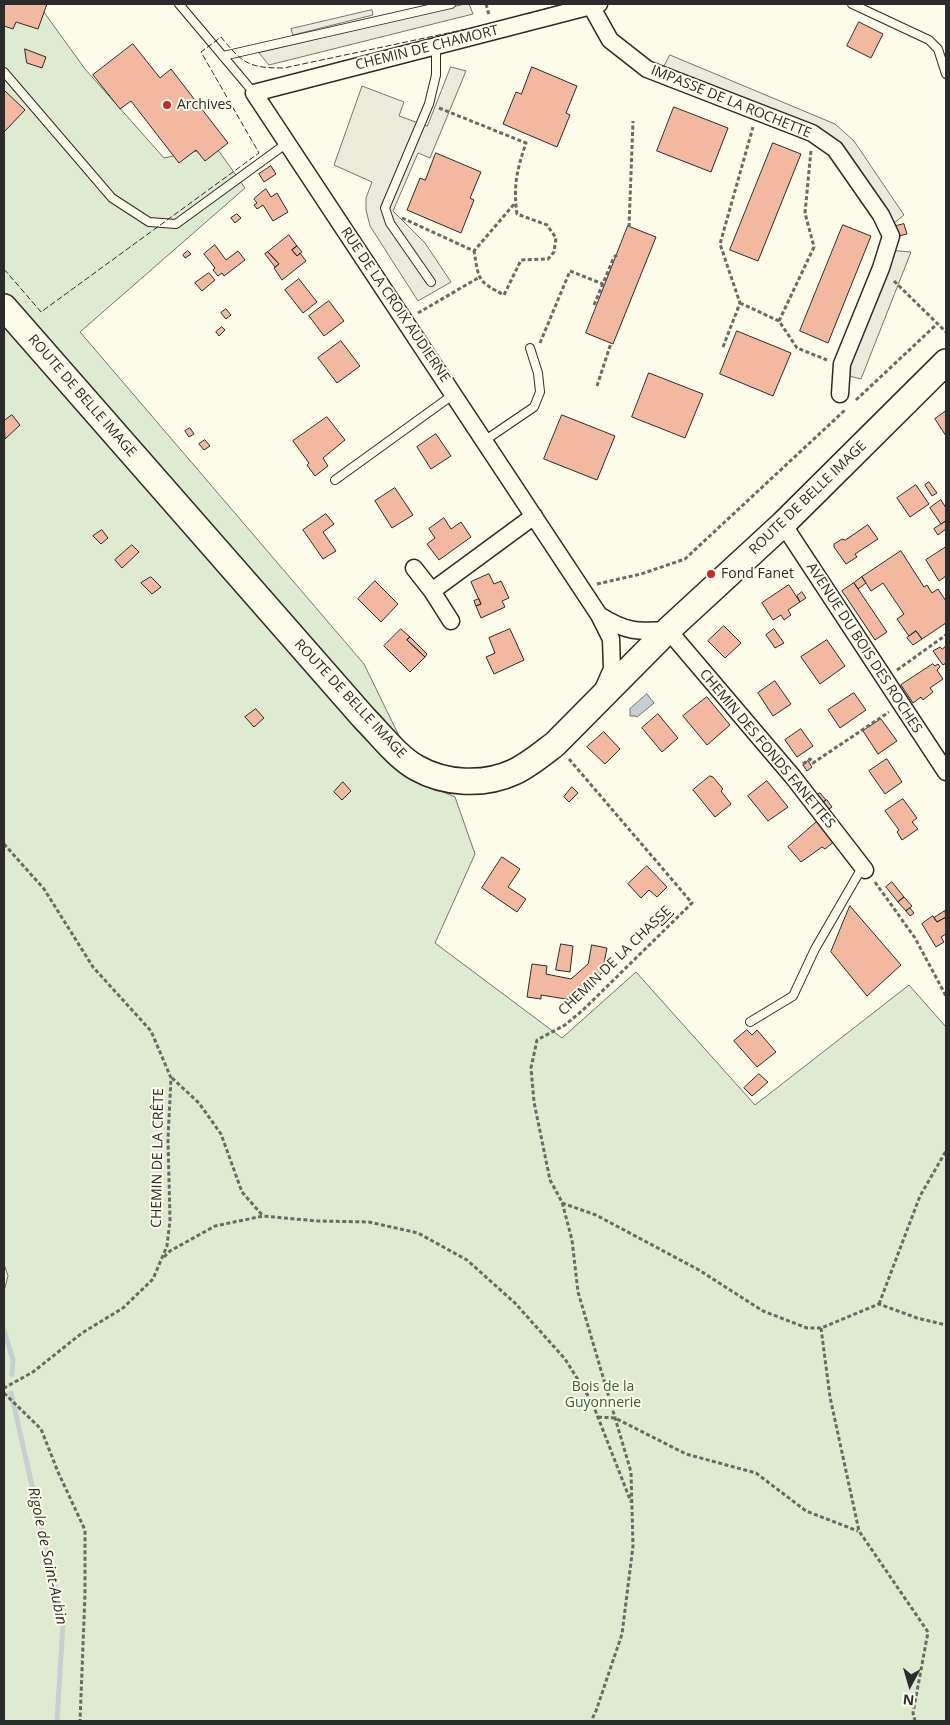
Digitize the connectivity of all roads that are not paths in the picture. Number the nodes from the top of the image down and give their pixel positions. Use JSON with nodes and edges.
{"nodes":[{"id":1,"x":179,"y":4,"type":"edge"},
{"id":2,"x":451,"y":4,"type":"edge"},
{"id":3,"x":852,"y":4,"type":"edge"},
{"id":4,"x":595,"y":5,"type":"edge"},
{"id":5,"x":436,"y":45,"type":"junction"},
{"id":6,"x":223,"y":56,"type":"junction"},
{"id":7,"x":4,"y":72,"type":"edge"},
{"id":8,"x":946,"y":74,"type":"edge"},
{"id":9,"x":254,"y":92,"type":"junction"},
{"id":10,"x":287,"y":143,"type":"junction"},
{"id":11,"x":431,"y":282,"type":"dead end"},
{"id":12,"x":4,"y":308,"type":"edge"},
{"id":13,"x":530,"y":348,"type":"dead end"},
{"id":14,"x":946,"y":362,"type":"edge"},
{"id":15,"x":454,"y":394,"type":"junction"},
{"id":16,"x":840,"y":394,"type":"dead end"},
{"id":17,"x":484,"y":440,"type":"junction"},
{"id":18,"x":335,"y":480,"type":"dead end"},
{"id":19,"x":534,"y":516,"type":"junction"},
{"id":20,"x":783,"y":524,"type":"junction"},
{"id":21,"x":414,"y":568,"type":"dead end"},
{"id":22,"x":432,"y":591,"type":"junction"},
{"id":23,"x":599,"y":615,"type":"junction"},
{"id":24,"x":452,"y":621,"type":"dead end"},
{"id":25,"x":668,"y":630,"type":"junction"},
{"id":26,"x":598,"y":699,"type":"junction"},
{"id":27,"x":946,"y":772,"type":"edge"},
{"id":28,"x":864,"y":868,"type":"joint"},
{"id":29,"x":750,"y":1022,"type":"dead end"}],
"edges":[{"from":1,"to":6,"type":"lane","name":"RUE DE LA CROIX AUDIERNE"},
{"from":2,"to":6,"type":"lane"},
{"from":3,"to":8,"type":"lane"},
{"from":4,"to":5,"type":"street","name":"CHEMIN DE CHAMORT"},
{"from":4,"to":16,"type":"street","name":"IMPASSE DE LA ROCHETTE"},
{"from":5,"to":9,"type":"street","name":"CHEMIN DE CHAMORT"},
{"from":5,"to":11,"type":"lane"},
{"from":6,"to":9,"type":"lane","name":"RUE DE LA CROIX AUDIERNE"},
{"from":7,"to":10,"type":"lane"},
{"from":9,"to":10,"type":"street","name":"RUE DE LA CROIX AUDIERNE"},
{"from":10,"to":15,"type":"street","name":"RUE DE LA CROIX AUDIERNE"},
{"from":12,"to":26,"type":"main road","name":"ROUTE DE BELLE IMAGE"},
{"from":13,"to":17,"type":"lane"},
{"from":14,"to":20,"type":"main road","name":"ROUTE DE BELLE IMAGE"},
{"from":15,"to":17,"type":"street","name":"RUE DE LA CROIX AUDIERNE"},
{"from":15,"to":18,"type":"lane"},
{"from":17,"to":19,"type":"street","name":"RUE DE LA CROIX AUDIERNE"},
{"from":19,"to":22,"type":"street"},
{"from":19,"to":23,"type":"street","name":"RUE DE LA CROIX AUDIERNE"},
{"from":20,"to":25,"type":"main road","name":"ROUTE DE BELLE IMAGE"},
{"from":20,"to":27,"type":"street","name":"AVENUE DU BOIS DES ROCHES"},
{"from":21,"to":22,"type":"street"},
{"from":22,"to":24,"type":"street"},
{"from":23,"to":25,"type":"street","name":"RUE DE LA CROIX AUDIERNE"},
{"from":23,"to":26,"type":"street","name":"RUE DE LA CROIX AUDIERNE"},
{"from":25,"to":26,"type":"main road","name":"ROUTE DE BELLE IMAGE"},
{"from":25,"to":28,"type":"street","name":"CHEMIN DES FONDS FANETTES"},
{"from":28,"to":29,"type":"lane"}]}
